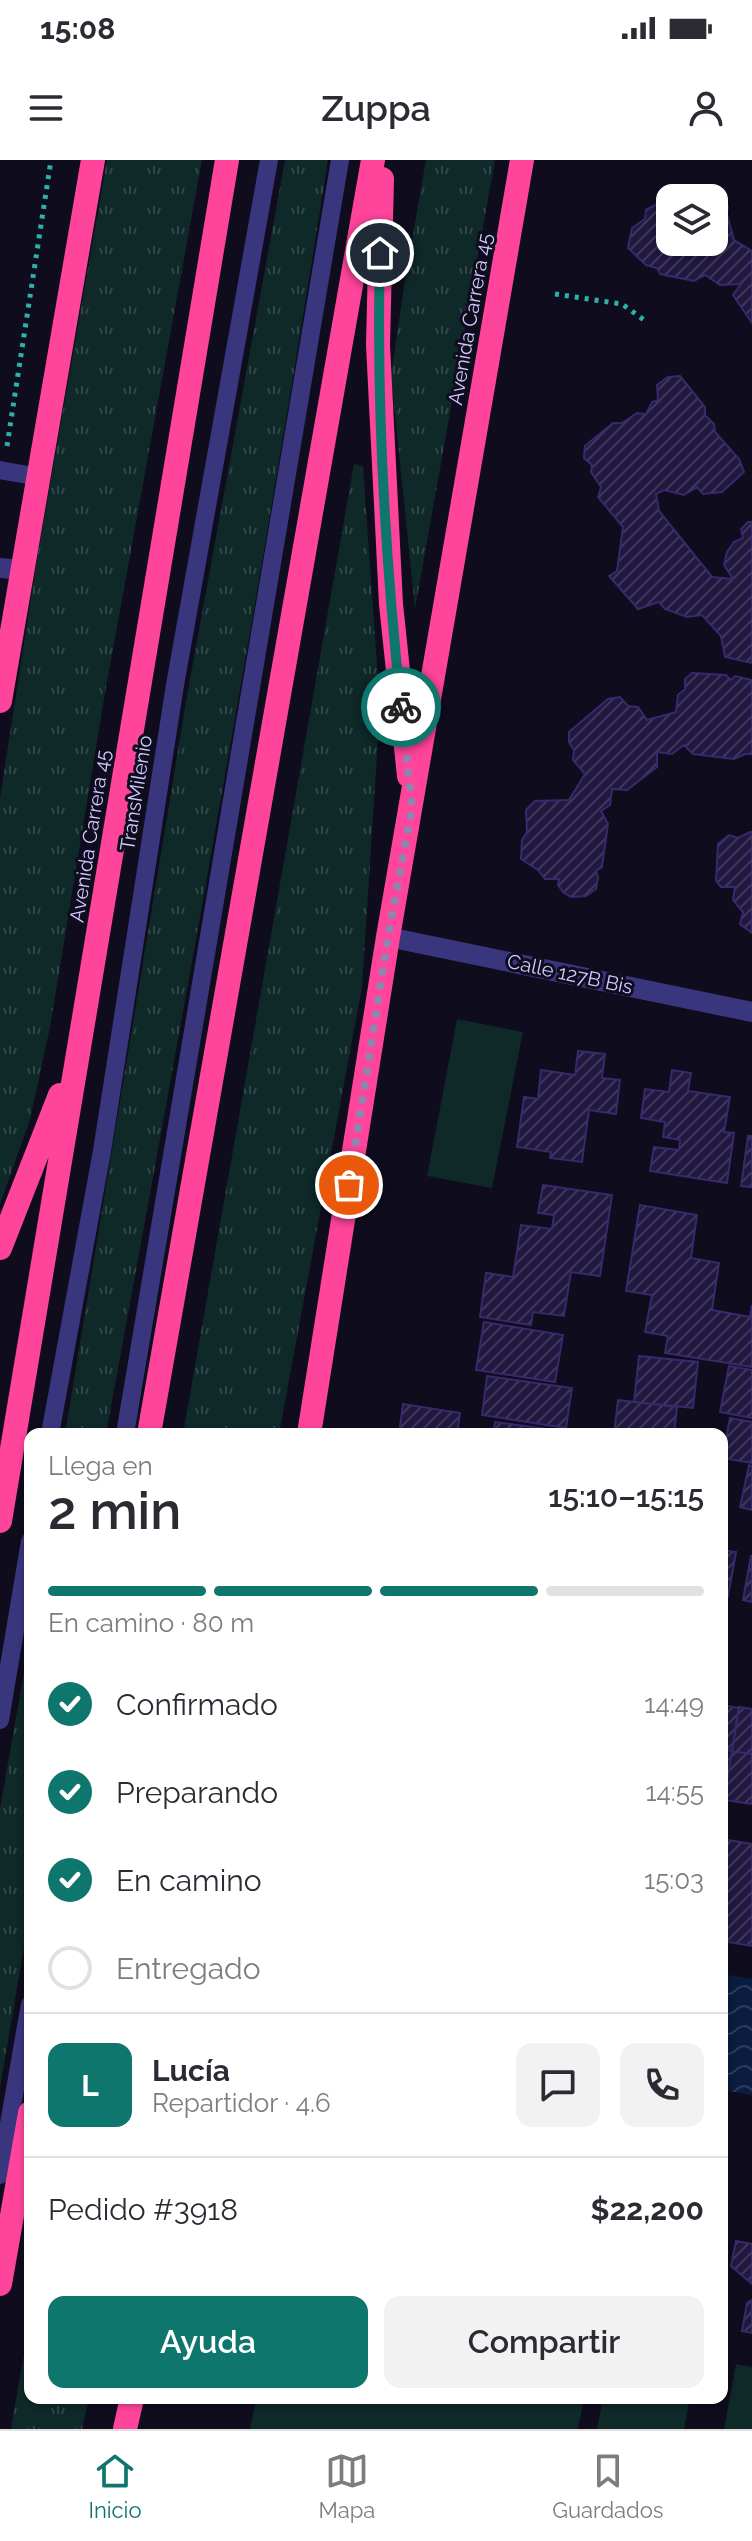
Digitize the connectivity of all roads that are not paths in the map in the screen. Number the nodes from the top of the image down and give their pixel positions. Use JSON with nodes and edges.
{"nodes":[{"id":1,"x":93,"y":160,"type":"edge"},
{"id":2,"x":227,"y":160,"type":"edge"},
{"id":3,"x":269,"y":160,"type":"edge"},
{"id":4,"x":340,"y":160,"type":"edge"},
{"id":5,"x":373,"y":160,"type":"edge"},
{"id":6,"x":383,"y":160,"type":"edge"},
{"id":7,"x":522,"y":160,"type":"edge"},
{"id":8,"x":1,"y":470,"type":"edge"},
{"id":9,"x":39,"y":477,"type":"junction"},
{"id":10,"x":11,"y":569,"type":"edge"},
{"id":11,"x":0,"y":701,"type":"edge"},
{"id":12,"x":412,"y":807,"type":"junction"},
{"id":13,"x":388,"y":937,"type":"junction"},
{"id":14,"x":752,"y":1012,"type":"edge"},
{"id":15,"x":79,"y":1044,"type":"junction"},
{"id":16,"x":0,"y":1248,"type":"edge"},
{"id":17,"x":51,"y":1428,"type":"edge"},
{"id":18,"x":126,"y":1428,"type":"edge"},
{"id":19,"x":150,"y":1428,"type":"edge"},
{"id":20,"x":310,"y":1428,"type":"edge"},
{"id":21,"x":0,"y":1521,"type":"edge"},
{"id":22,"x":24,"y":1577,"type":"edge"},
{"id":23,"x":0,"y":1720,"type":"edge"},
{"id":24,"x":24,"y":2038,"type":"edge"},
{"id":25,"x":24,"y":2147,"type":"edge"},
{"id":26,"x":0,"y":2175,"type":"edge"},
{"id":27,"x":0,"y":2284,"type":"edge"},
{"id":28,"x":131,"y":2404,"type":"edge"},
{"id":29,"x":125,"y":2429,"type":"edge"}],
"edges":[{"from":1,"to":9,"type":"highway"},
{"from":2,"to":15,"type":"highway","name":"Avenida Carrera 45"},
{"from":3,"to":17,"type":"lane","name":"TransMilenio"},
{"from":4,"to":18,"type":"lane"},
{"from":5,"to":19,"type":"highway"},
{"from":6,"to":12,"type":"highway"},
{"from":7,"to":12,"type":"highway","name":"Avenida Carrera 45"},
{"from":8,"to":9,"type":"lane"},
{"from":9,"to":10,"type":"highway"},
{"from":10,"to":11,"type":"highway"},
{"from":12,"to":13,"type":"highway","name":"Avenida Carrera 45"},
{"from":13,"to":14,"type":"street","name":"Calle 127B Bis"},
{"from":13,"to":20,"type":"highway","name":"Avenida Carrera 45"},
{"from":15,"to":16,"type":"highway"},
{"from":15,"to":21,"type":"highway","name":"Avenida Carrera 45"},
{"from":22,"to":23,"type":"lane"},
{"from":24,"to":26,"type":"lane"},
{"from":25,"to":27,"type":"highway"},
{"from":28,"to":29,"type":"highway"}]}
